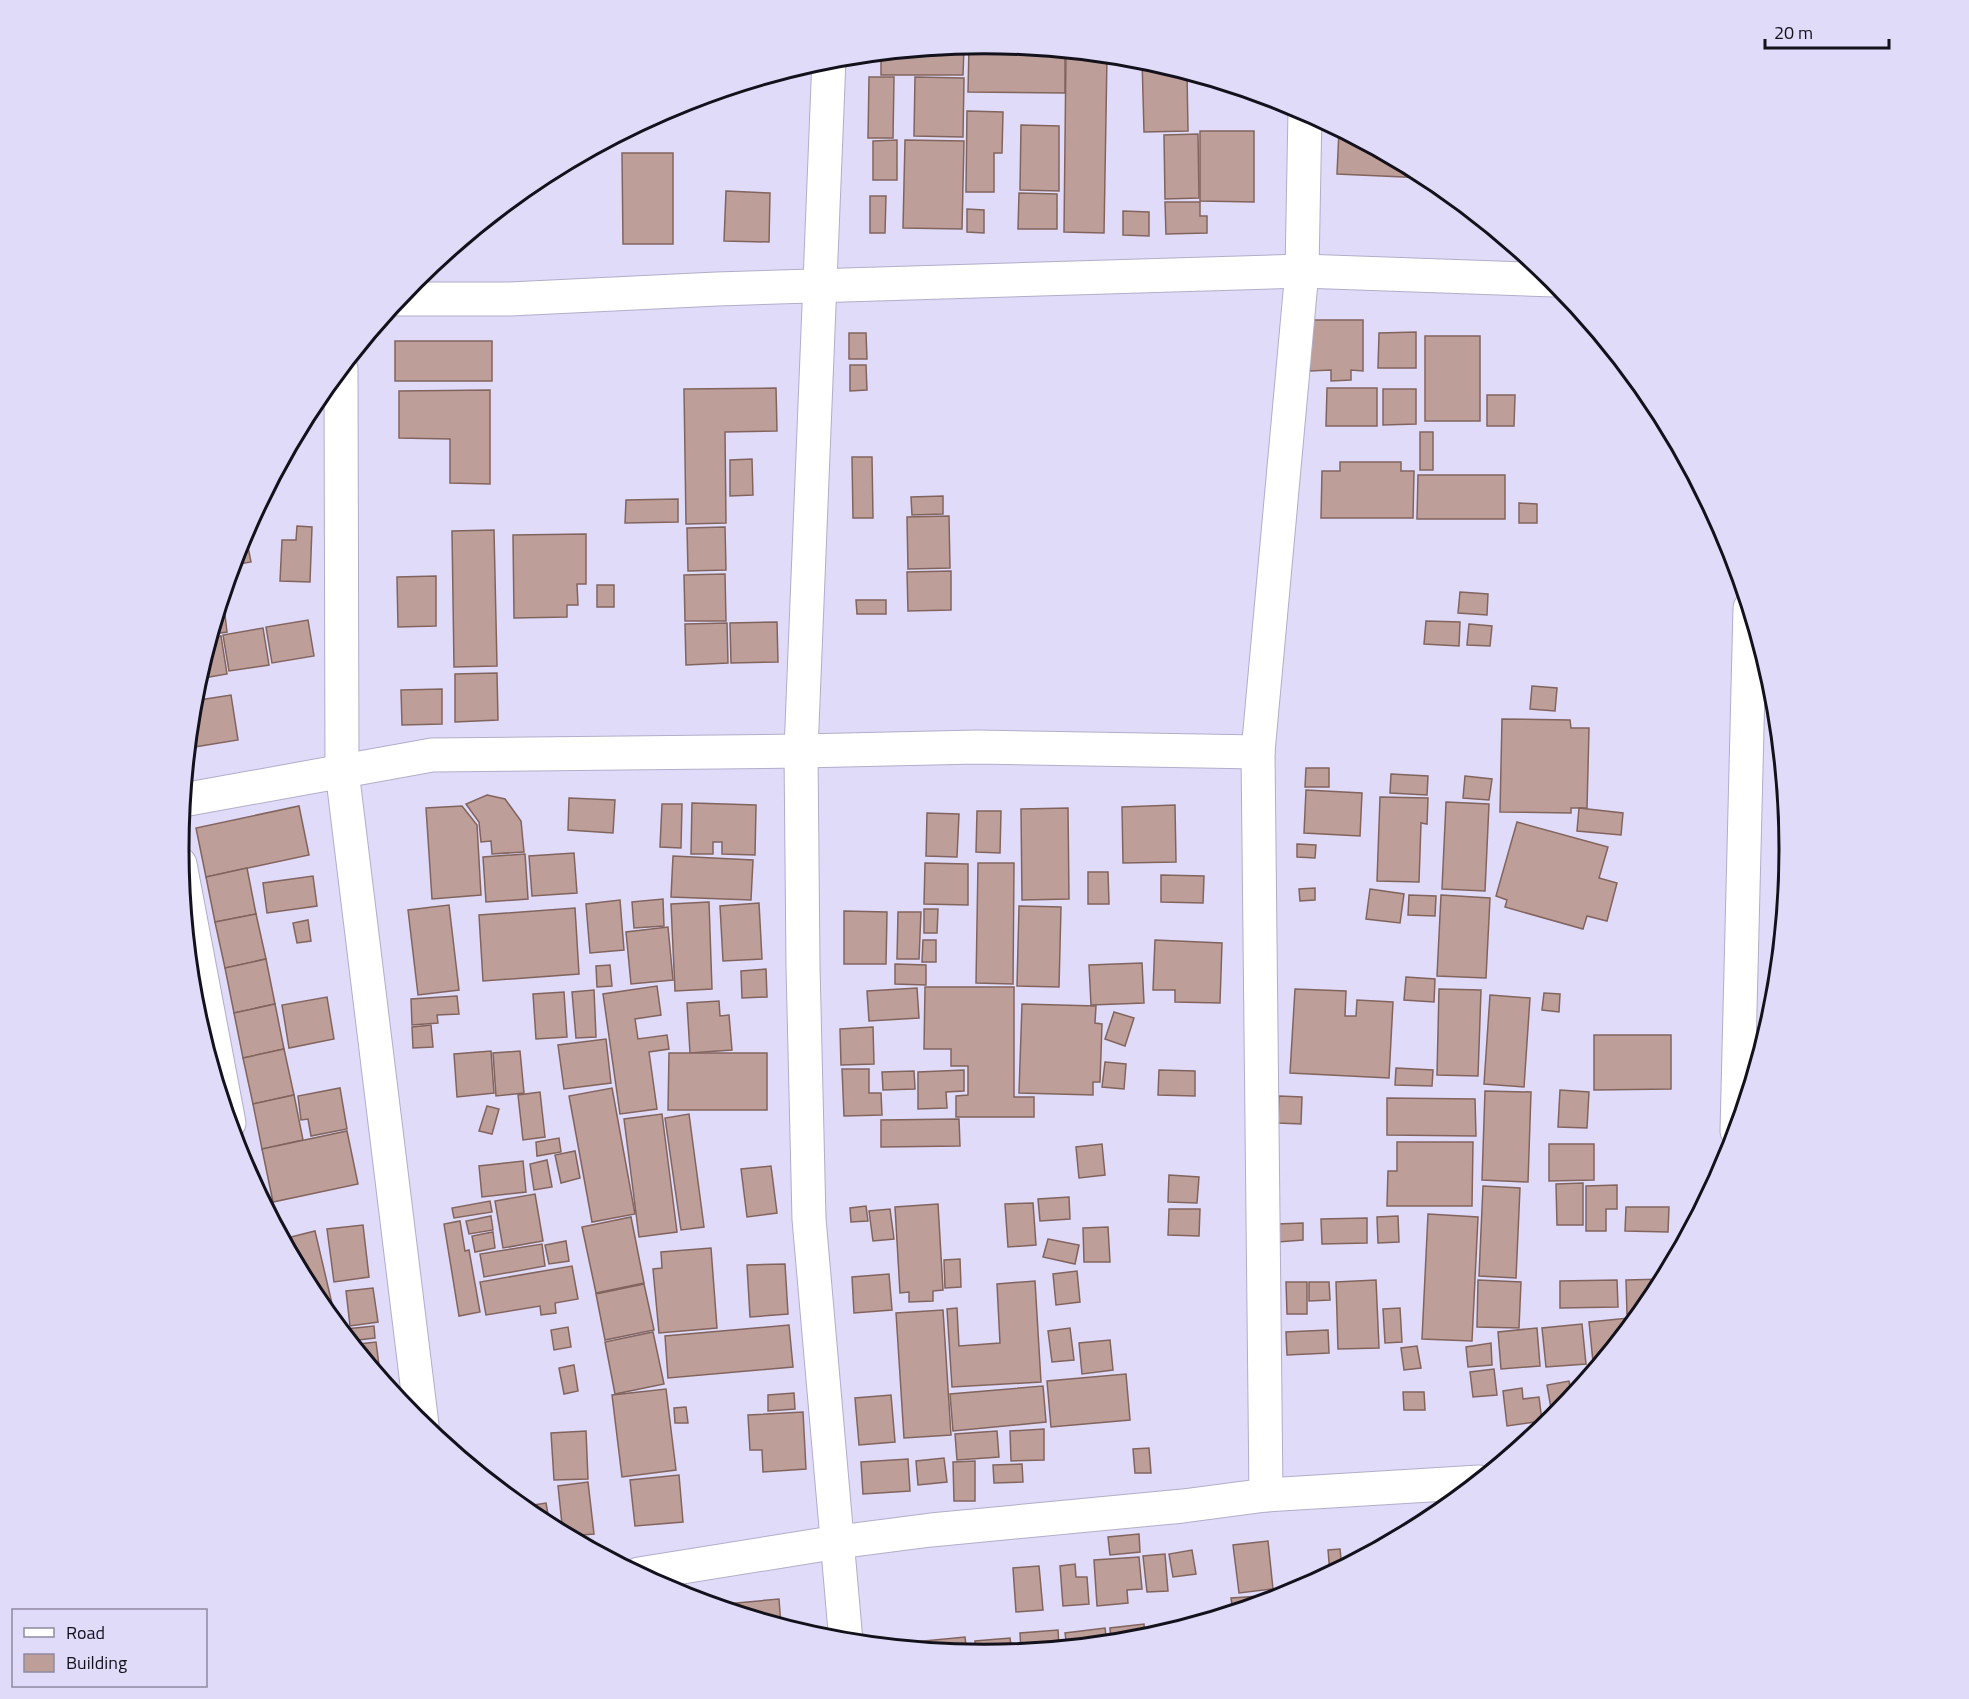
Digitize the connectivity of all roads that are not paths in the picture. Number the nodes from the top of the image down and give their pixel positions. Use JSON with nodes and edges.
{"nodes":[{"id":1,"x":829,"y":69,"type":"edge"},
{"id":2,"x":1305,"y":122,"type":"edge"},
{"id":3,"x":1302,"y":271,"type":"junction"},
{"id":4,"x":1539,"y":279,"type":"edge"},
{"id":5,"x":819,"y":286,"type":"junction"},
{"id":6,"x":411,"y":299,"type":"edge"},
{"id":7,"x":341,"y":382,"type":"edge"},
{"id":8,"x":1749,"y":632,"type":"edge"},
{"id":9,"x":801,"y":751,"type":"junction"},
{"id":10,"x":1258,"y":752,"type":"junction"},
{"id":11,"x":342,"y":771,"type":"junction"},
{"id":12,"x":191,"y":799,"type":"edge"},
{"id":13,"x":195,"y":944,"type":"edge"},
{"id":14,"x":216,"y":1056,"type":"edge"},
{"id":15,"x":1738,"y":1106,"type":"edge"},
{"id":16,"x":420,"y":1410,"type":"edge"},
{"id":17,"x":1466,"y":1483,"type":"edge"},
{"id":18,"x":1266,"y":1495,"type":"junction"},
{"id":19,"x":838,"y":1542,"type":"junction"},
{"id":20,"x":653,"y":1572,"type":"edge"},
{"id":21,"x":845,"y":1632,"type":"edge"}],
"edges":[{"from":1,"to":5,"type":"street"},
{"from":2,"to":3,"type":"street"},
{"from":3,"to":4,"type":"street"},
{"from":3,"to":5,"type":"street"},
{"from":3,"to":10,"type":"street"},
{"from":5,"to":6,"type":"street"},
{"from":5,"to":9,"type":"street"},
{"from":7,"to":11,"type":"street"},
{"from":8,"to":15,"type":"street"},
{"from":9,"to":10,"type":"street"},
{"from":9,"to":11,"type":"street"},
{"from":9,"to":19,"type":"street"},
{"from":10,"to":18,"type":"street"},
{"from":11,"to":12,"type":"street"},
{"from":11,"to":16,"type":"street"},
{"from":13,"to":14,"type":"street"},
{"from":17,"to":18,"type":"street"},
{"from":18,"to":19,"type":"street"},
{"from":19,"to":20,"type":"street"},
{"from":19,"to":21,"type":"street"}]}
